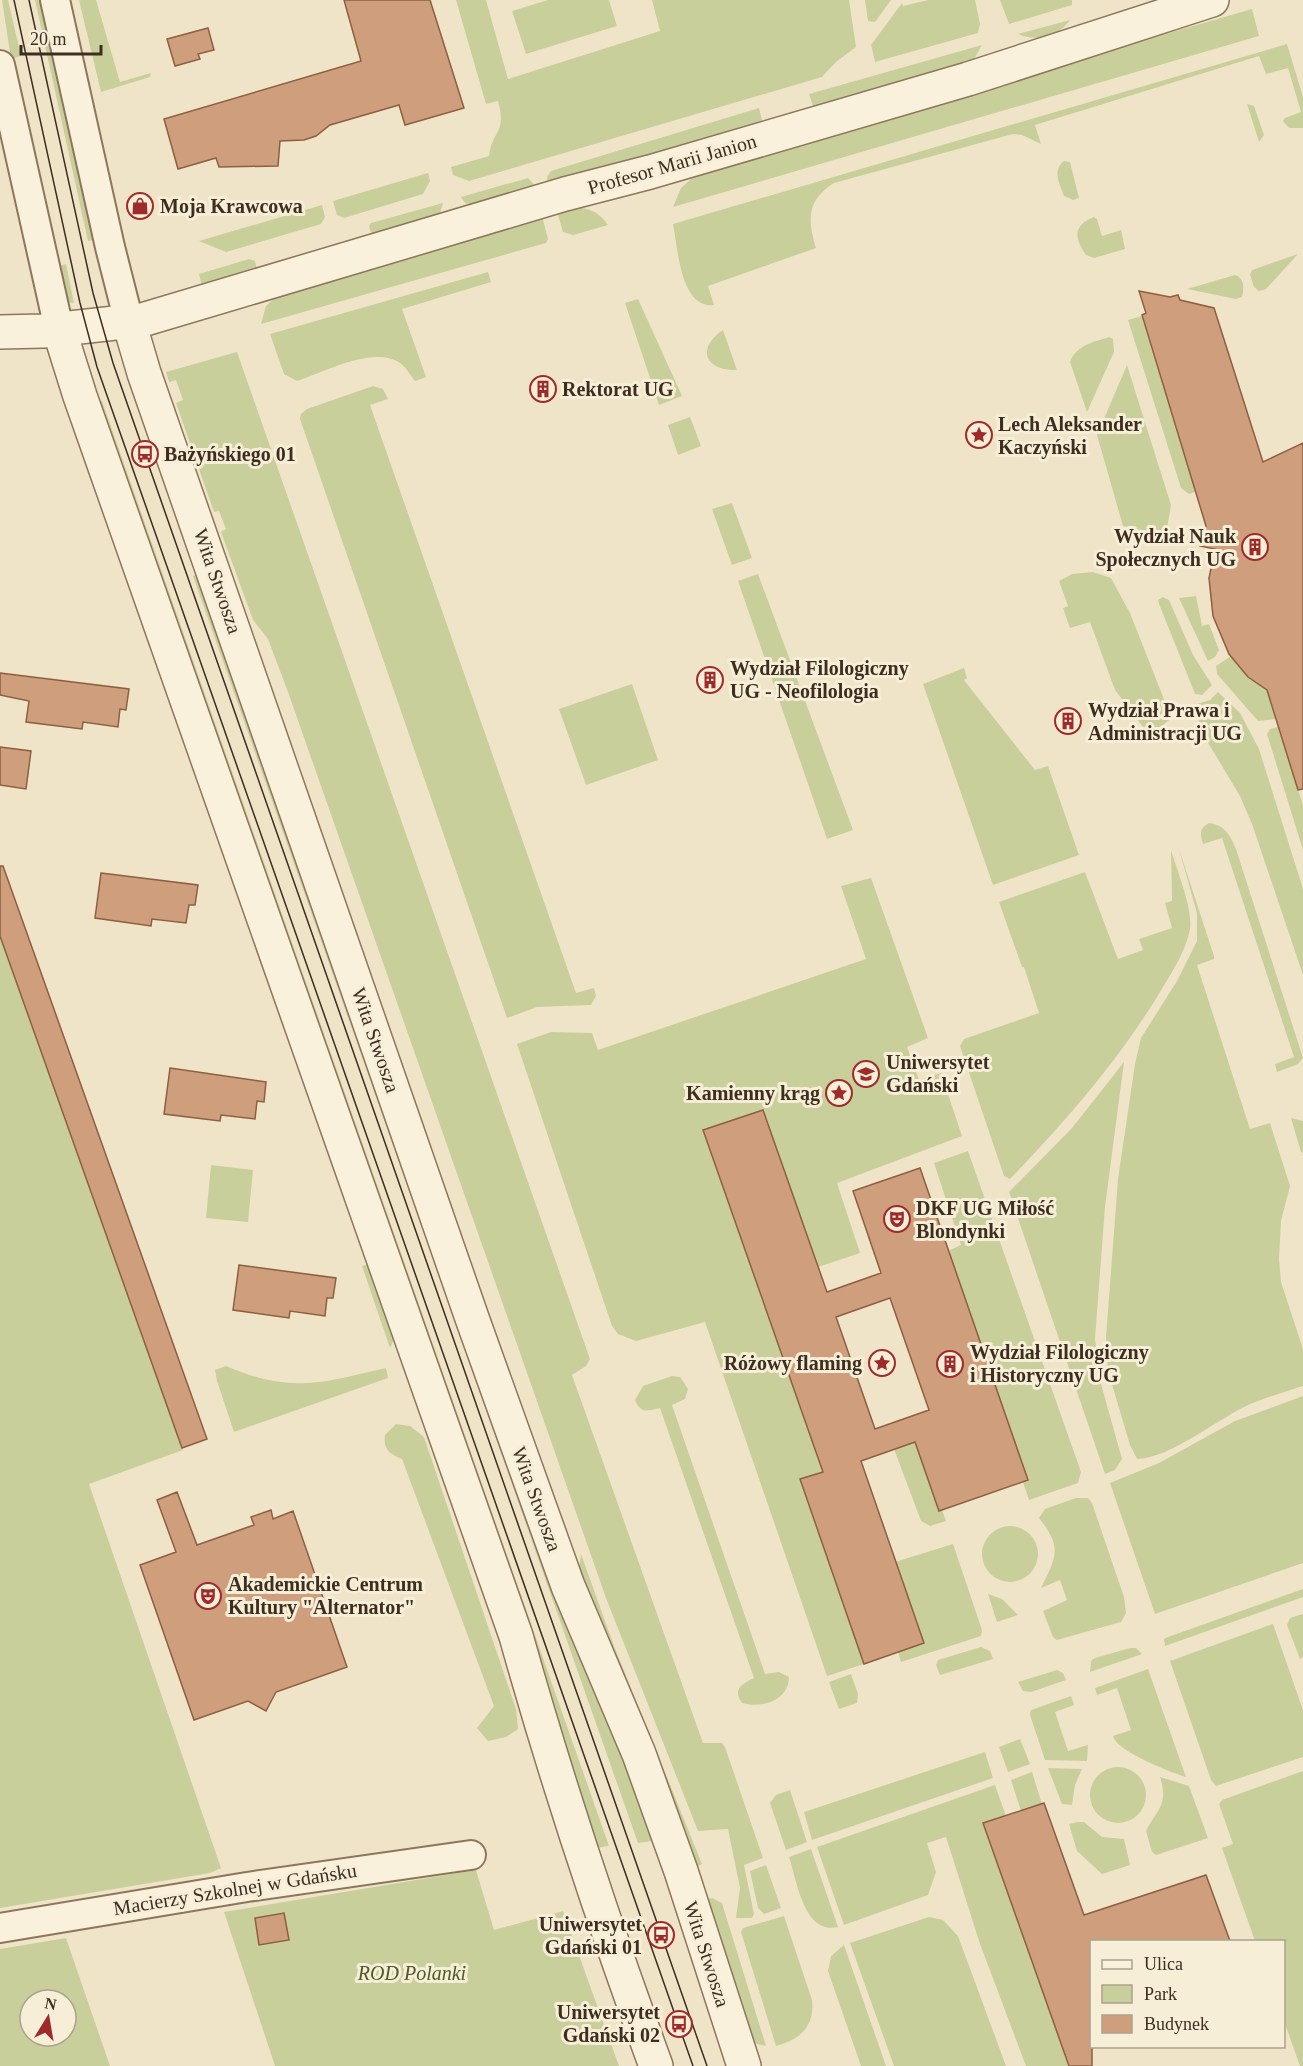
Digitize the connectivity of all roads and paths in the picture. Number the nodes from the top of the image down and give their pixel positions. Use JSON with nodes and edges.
{"nodes":[{"id":1,"x":55,"y":0,"type":"edge"},
{"id":2,"x":1212,"y":0,"type":"edge"},
{"id":3,"x":0,"y":65,"type":"edge"},
{"id":4,"x":129,"y":322,"type":"junction"},
{"id":5,"x":59,"y":329,"type":"junction"},
{"id":6,"x":0,"y":332,"type":"edge"},
{"id":7,"x":471,"y":1855,"type":"dead end"},
{"id":8,"x":0,"y":1928,"type":"edge"},
{"id":9,"x":656,"y":2066,"type":"edge"},
{"id":10,"x":744,"y":2066,"type":"edge"}],
"edges":[{"from":1,"to":4,"type":"street","name":"Wita Stwosza"},
{"from":2,"to":4,"type":"street","name":"Profesor Marii Janion"},
{"from":3,"to":5,"type":"street"},
{"from":4,"to":5,"type":"street","name":"Profesor Marii Janion"},
{"from":4,"to":10,"type":"street","name":"Wita Stwosza"},
{"from":5,"to":6,"type":"street","name":"Profesor Marii Janion"},
{"from":5,"to":9,"type":"street"},
{"from":7,"to":8,"type":"street","name":"Macierzy Szkolnej w Gdańsku"}]}
